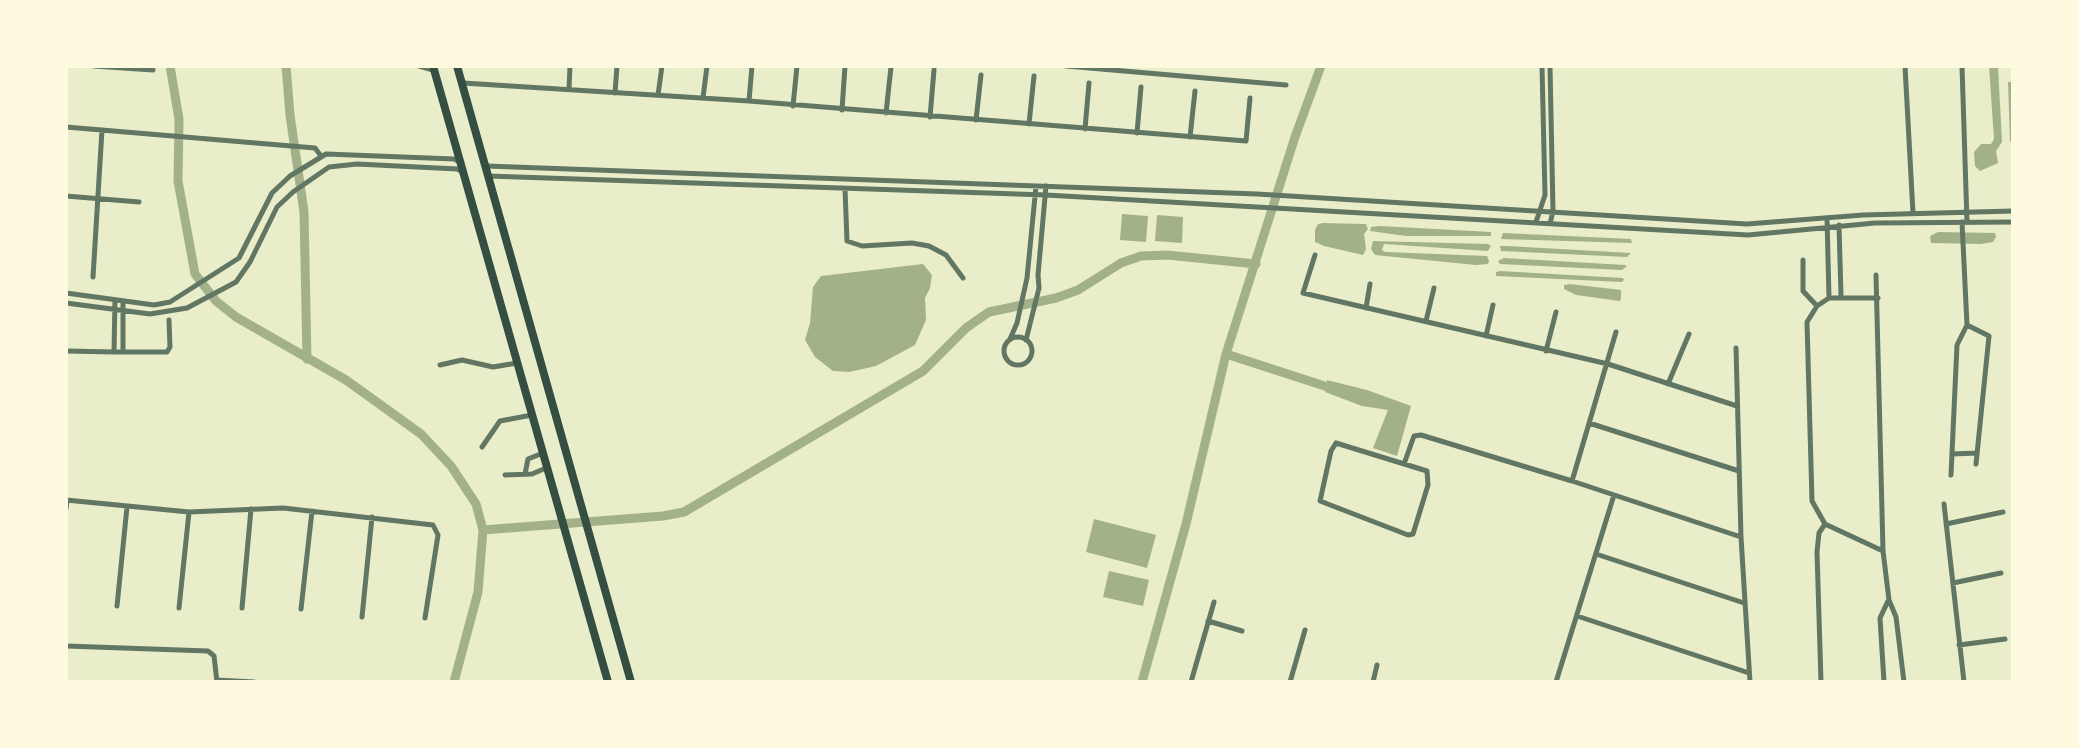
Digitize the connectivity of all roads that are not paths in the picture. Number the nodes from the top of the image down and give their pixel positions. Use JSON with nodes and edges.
{"nodes":[{"id":1,"x":94,"y":66,"type":"edge"},
{"id":2,"x":419,"y":66,"type":"edge"},
{"id":3,"x":457,"y":66,"type":"edge"},
{"id":4,"x":570,"y":66,"type":"edge"},
{"id":5,"x":617,"y":66,"type":"edge"},
{"id":6,"x":662,"y":66,"type":"edge"},
{"id":7,"x":707,"y":66,"type":"edge"},
{"id":8,"x":752,"y":66,"type":"edge"},
{"id":9,"x":797,"y":66,"type":"edge"},
{"id":10,"x":845,"y":66,"type":"edge"},
{"id":11,"x":1066,"y":66,"type":"edge"},
{"id":12,"x":1905,"y":66,"type":"edge"},
{"id":13,"x":1962,"y":66,"type":"edge"},
{"id":14,"x":891,"y":67,"type":"edge"},
{"id":15,"x":1542,"y":67,"type":"edge"},
{"id":16,"x":1550,"y":67,"type":"edge"},
{"id":17,"x":434,"y":68,"type":"edge"},
{"id":18,"x":153,"y":70,"type":"dead end"},
{"id":19,"x":934,"y":70,"type":"dead end"},
{"id":20,"x":981,"y":75,"type":"dead end"},
{"id":21,"x":1034,"y":76,"type":"dead end"},
{"id":22,"x":462,"y":83,"type":"junction"},
{"id":23,"x":1089,"y":83,"type":"dead end"},
{"id":24,"x":1286,"y":85,"type":"dead end"},
{"id":25,"x":1141,"y":87,"type":"dead end"},
{"id":26,"x":569,"y":89,"type":"junction"},
{"id":27,"x":1195,"y":91,"type":"dead end"},
{"id":28,"x":615,"y":93,"type":"junction"},
{"id":29,"x":658,"y":95,"type":"junction"},
{"id":30,"x":703,"y":98,"type":"junction"},
{"id":31,"x":1250,"y":98,"type":"dead end"},
{"id":32,"x":749,"y":101,"type":"junction"},
{"id":33,"x":793,"y":106,"type":"junction"},
{"id":34,"x":842,"y":110,"type":"junction"},
{"id":35,"x":886,"y":113,"type":"junction"},
{"id":36,"x":930,"y":117,"type":"junction"},
{"id":37,"x":976,"y":120,"type":"junction"},
{"id":38,"x":1029,"y":124,"type":"junction"},
{"id":39,"x":66,"y":127,"type":"edge"},
{"id":40,"x":1085,"y":129,"type":"junction"},
{"id":41,"x":102,"y":130,"type":"junction"},
{"id":42,"x":1137,"y":133,"type":"junction"},
{"id":43,"x":1190,"y":137,"type":"junction"},
{"id":44,"x":321,"y":156,"type":"junction"},
{"id":45,"x":460,"y":162,"type":"junction"},
{"id":46,"x":487,"y":171,"type":"junction"},
{"id":47,"x":463,"y":172,"type":"junction"},
{"id":48,"x":1036,"y":186,"type":"junction"},
{"id":49,"x":1046,"y":186,"type":"junction"},
{"id":50,"x":845,"y":189,"type":"junction"},
{"id":51,"x":1036,"y":195,"type":"junction"},
{"id":52,"x":1046,"y":195,"type":"junction"},
{"id":53,"x":66,"y":196,"type":"edge"},
{"id":54,"x":98,"y":198,"type":"junction"},
{"id":55,"x":139,"y":202,"type":"dead end"},
{"id":56,"x":1542,"y":210,"type":"junction"},
{"id":57,"x":1553,"y":211,"type":"junction"},
{"id":58,"x":2013,"y":211,"type":"edge"},
{"id":59,"x":1967,"y":212,"type":"junction"},
{"id":60,"x":1913,"y":213,"type":"junction"},
{"id":61,"x":1838,"y":217,"type":"junction"},
{"id":62,"x":1642,"y":218,"type":"junction"},
{"id":63,"x":1827,"y":218,"type":"junction"},
{"id":64,"x":1536,"y":222,"type":"junction"},
{"id":65,"x":1965,"y":222,"type":"junction"},
{"id":66,"x":2013,"y":222,"type":"edge"},
{"id":67,"x":1550,"y":224,"type":"junction"},
{"id":68,"x":1839,"y":227,"type":"junction"},
{"id":69,"x":1641,"y":229,"type":"junction"},
{"id":70,"x":1827,"y":229,"type":"junction"},
{"id":71,"x":1315,"y":255,"type":"dead end"},
{"id":72,"x":1803,"y":260,"type":"dead end"},
{"id":73,"x":1876,"y":275,"type":"dead end"},
{"id":74,"x":93,"y":277,"type":"dead end"},
{"id":75,"x":963,"y":278,"type":"dead end"},
{"id":76,"x":1370,"y":284,"type":"dead end"},
{"id":77,"x":1434,"y":288,"type":"dead end"},
{"id":78,"x":66,"y":293,"type":"edge"},
{"id":79,"x":1841,"y":296,"type":"junction"},
{"id":80,"x":1829,"y":298,"type":"junction"},
{"id":81,"x":1878,"y":298,"type":"junction"},
{"id":82,"x":115,"y":300,"type":"junction"},
{"id":83,"x":123,"y":301,"type":"junction"},
{"id":84,"x":66,"y":303,"type":"edge"},
{"id":85,"x":1493,"y":305,"type":"dead end"},
{"id":86,"x":1817,"y":306,"type":"junction"},
{"id":87,"x":1366,"y":308,"type":"junction"},
{"id":88,"x":119,"y":310,"type":"junction"},
{"id":89,"x":1556,"y":312,"type":"dead end"},
{"id":90,"x":169,"y":320,"type":"dead end"},
{"id":91,"x":1426,"y":321,"type":"junction"},
{"id":92,"x":1967,"y":325,"type":"junction"},
{"id":93,"x":1616,"y":332,"type":"dead end"},
{"id":94,"x":1689,"y":334,"type":"dead end"},
{"id":95,"x":1486,"y":336,"type":"junction"},
{"id":96,"x":1010,"y":339,"type":"junction"},
{"id":97,"x":1026,"y":340,"type":"junction"},
{"id":98,"x":1736,"y":348,"type":"dead end"},
{"id":99,"x":66,"y":351,"type":"edge"},
{"id":100,"x":1546,"y":351,"type":"junction"},
{"id":101,"x":114,"y":352,"type":"junction"},
{"id":102,"x":123,"y":352,"type":"junction"},
{"id":103,"x":517,"y":363,"type":"junction"},
{"id":104,"x":1608,"y":364,"type":"junction"},
{"id":105,"x":440,"y":365,"type":"dead end"},
{"id":106,"x":1668,"y":384,"type":"junction"},
{"id":107,"x":1737,"y":406,"type":"junction"},
{"id":108,"x":532,"y":415,"type":"junction"},
{"id":109,"x":1589,"y":423,"type":"junction"},
{"id":110,"x":482,"y":447,"type":"dead end"},
{"id":111,"x":543,"y":453,"type":"junction"},
{"id":112,"x":1977,"y":453,"type":"junction"},
{"id":113,"x":1952,"y":454,"type":"junction"},
{"id":114,"x":1404,"y":464,"type":"junction"},
{"id":115,"x":1976,"y":464,"type":"dead end"},
{"id":116,"x":547,"y":468,"type":"junction"},
{"id":117,"x":1739,"y":471,"type":"junction"},
{"id":118,"x":525,"y":474,"type":"junction"},
{"id":119,"x":505,"y":475,"type":"dead end"},
{"id":120,"x":1951,"y":475,"type":"dead end"},
{"id":121,"x":1572,"y":481,"type":"junction"},
{"id":122,"x":1614,"y":495,"type":"junction"},
{"id":123,"x":66,"y":500,"type":"edge"},
{"id":124,"x":1944,"y":504,"type":"dead end"},
{"id":125,"x":127,"y":507,"type":"junction"},
{"id":126,"x":66,"y":509,"type":"edge"},
{"id":127,"x":251,"y":509,"type":"junction"},
{"id":128,"x":312,"y":511,"type":"junction"},
{"id":129,"x":189,"y":512,"type":"junction"},
{"id":130,"x":2003,"y":512,"type":"dead end"},
{"id":131,"x":372,"y":517,"type":"junction"},
{"id":132,"x":1825,"y":524,"type":"junction"},
{"id":133,"x":1946,"y":524,"type":"junction"},
{"id":134,"x":1741,"y":537,"type":"junction"},
{"id":135,"x":1883,"y":551,"type":"junction"},
{"id":136,"x":1596,"y":554,"type":"junction"},
{"id":137,"x":2001,"y":573,"type":"dead end"},
{"id":138,"x":1953,"y":583,"type":"junction"},
{"id":139,"x":1889,"y":600,"type":"junction"},
{"id":140,"x":1214,"y":602,"type":"dead end"},
{"id":141,"x":1744,"y":603,"type":"junction"},
{"id":142,"x":117,"y":606,"type":"dead end"},
{"id":143,"x":179,"y":608,"type":"dead end"},
{"id":144,"x":242,"y":608,"type":"dead end"},
{"id":145,"x":301,"y":609,"type":"dead end"},
{"id":146,"x":1577,"y":616,"type":"junction"},
{"id":147,"x":362,"y":617,"type":"dead end"},
{"id":148,"x":425,"y":618,"type":"dead end"},
{"id":149,"x":1208,"y":621,"type":"junction"},
{"id":150,"x":1305,"y":630,"type":"dead end"},
{"id":151,"x":1242,"y":631,"type":"dead end"},
{"id":152,"x":2005,"y":639,"type":"dead end"},
{"id":153,"x":1959,"y":645,"type":"junction"},
{"id":154,"x":66,"y":646,"type":"edge"},
{"id":155,"x":1377,"y":665,"type":"dead end"},
{"id":156,"x":1749,"y":673,"type":"junction"},
{"id":157,"x":217,"y":681,"type":"edge"},
{"id":158,"x":254,"y":682,"type":"edge"},
{"id":159,"x":608,"y":682,"type":"edge"},
{"id":160,"x":631,"y":682,"type":"edge"},
{"id":161,"x":1191,"y":682,"type":"edge"},
{"id":162,"x":1290,"y":682,"type":"edge"},
{"id":163,"x":1373,"y":682,"type":"edge"},
{"id":164,"x":1556,"y":682,"type":"edge"},
{"id":165,"x":1750,"y":682,"type":"edge"},
{"id":166,"x":1821,"y":682,"type":"edge"},
{"id":167,"x":1884,"y":682,"type":"edge"},
{"id":168,"x":1904,"y":682,"type":"edge"},
{"id":169,"x":1964,"y":682,"type":"edge"}],
"edges":[{"from":1,"to":18,"type":"street"},
{"from":2,"to":17,"type":"street"},
{"from":3,"to":22,"type":"main road"},
{"from":4,"to":26,"type":"street"},
{"from":5,"to":28,"type":"street"},
{"from":6,"to":29,"type":"street"},
{"from":7,"to":30,"type":"street"},
{"from":8,"to":32,"type":"street"},
{"from":9,"to":33,"type":"street"},
{"from":10,"to":34,"type":"street"},
{"from":11,"to":24,"type":"street"},
{"from":12,"to":60,"type":"street"},
{"from":13,"to":59,"type":"street"},
{"from":14,"to":35,"type":"street"},
{"from":15,"to":16,"type":"street"},
{"from":15,"to":56,"type":"street"},
{"from":16,"to":57,"type":"street"},
{"from":17,"to":45,"type":"main road"},
{"from":19,"to":36,"type":"street"},
{"from":20,"to":37,"type":"street"},
{"from":21,"to":38,"type":"street"},
{"from":22,"to":26,"type":"street"},
{"from":22,"to":46,"type":"main road"},
{"from":23,"to":40,"type":"street"},
{"from":25,"to":42,"type":"street"},
{"from":26,"to":28,"type":"street"},
{"from":27,"to":43,"type":"street"},
{"from":28,"to":29,"type":"street"},
{"from":29,"to":30,"type":"street"},
{"from":30,"to":32,"type":"street"},
{"from":31,"to":43,"type":"street"},
{"from":32,"to":33,"type":"street"},
{"from":33,"to":34,"type":"street"},
{"from":34,"to":35,"type":"street"},
{"from":35,"to":36,"type":"street"},
{"from":36,"to":37,"type":"street"},
{"from":37,"to":38,"type":"street"},
{"from":38,"to":40,"type":"street"},
{"from":39,"to":41,"type":"street"},
{"from":40,"to":42,"type":"street"},
{"from":41,"to":44,"type":"street"},
{"from":41,"to":54,"type":"street"},
{"from":42,"to":43,"type":"street"},
{"from":44,"to":45,"type":"street"},
{"from":44,"to":83,"type":"street"},
{"from":45,"to":47,"type":"main road"},
{"from":46,"to":48,"type":"street"},
{"from":46,"to":50,"type":"street"},
{"from":46,"to":160,"type":"main road"},
{"from":47,"to":88,"type":"street"},
{"from":47,"to":103,"type":"main road"},
{"from":48,"to":49,"type":"street"},
{"from":48,"to":51,"type":"street"},
{"from":49,"to":52,"type":"street"},
{"from":49,"to":56,"type":"street"},
{"from":50,"to":51,"type":"street"},
{"from":50,"to":75,"type":"street"},
{"from":51,"to":52,"type":"street"},
{"from":51,"to":96,"type":"street"},
{"from":52,"to":64,"type":"street"},
{"from":52,"to":97,"type":"street"},
{"from":53,"to":54,"type":"street"},
{"from":54,"to":55,"type":"street"},
{"from":54,"to":74,"type":"street"},
{"from":56,"to":57,"type":"street"},
{"from":56,"to":64,"type":"street"},
{"from":57,"to":62,"type":"street"},
{"from":57,"to":67,"type":"street"},
{"from":58,"to":59,"type":"street"},
{"from":59,"to":60,"type":"street"},
{"from":59,"to":65,"type":"street"},
{"from":60,"to":61,"type":"street"},
{"from":61,"to":63,"type":"street"},
{"from":61,"to":68,"type":"street"},
{"from":62,"to":63,"type":"street"},
{"from":62,"to":69,"type":"street"},
{"from":63,"to":70,"type":"street"},
{"from":64,"to":67,"type":"street"},
{"from":65,"to":66,"type":"street"},
{"from":65,"to":68,"type":"street"},
{"from":65,"to":92,"type":"street"},
{"from":67,"to":69,"type":"street"},
{"from":68,"to":70,"type":"street"},
{"from":68,"to":79,"type":"street"},
{"from":69,"to":70,"type":"street"},
{"from":70,"to":80,"type":"street"},
{"from":71,"to":87,"type":"street"},
{"from":72,"to":86,"type":"street"},
{"from":73,"to":81,"type":"street"},
{"from":76,"to":87,"type":"street"},
{"from":77,"to":91,"type":"street"},
{"from":78,"to":82,"type":"street"},
{"from":79,"to":80,"type":"street"},
{"from":79,"to":81,"type":"street"},
{"from":80,"to":86,"type":"street"},
{"from":81,"to":135,"type":"street"},
{"from":82,"to":83,"type":"street"},
{"from":82,"to":88,"type":"street"},
{"from":83,"to":88,"type":"street"},
{"from":84,"to":88,"type":"street"},
{"from":85,"to":95,"type":"street"},
{"from":86,"to":132,"type":"street"},
{"from":87,"to":91,"type":"street"},
{"from":88,"to":101,"type":"street"},
{"from":88,"to":102,"type":"street"},
{"from":89,"to":100,"type":"street"},
{"from":90,"to":102,"type":"street"},
{"from":91,"to":95,"type":"street"},
{"from":92,"to":112,"type":"street"},
{"from":92,"to":113,"type":"street"},
{"from":93,"to":104,"type":"street"},
{"from":94,"to":106,"type":"street"},
{"from":95,"to":100,"type":"street"},
{"from":96,"to":97,"type":"street"},
{"from":96,"to":97,"type":"street"},
{"from":98,"to":107,"type":"street"},
{"from":99,"to":101,"type":"street"},
{"from":100,"to":104,"type":"street"},
{"from":101,"to":102,"type":"street"},
{"from":103,"to":105,"type":"street"},
{"from":103,"to":108,"type":"main road"},
{"from":104,"to":106,"type":"street"},
{"from":104,"to":109,"type":"street"},
{"from":106,"to":107,"type":"street"},
{"from":107,"to":117,"type":"street"},
{"from":108,"to":110,"type":"street"},
{"from":108,"to":111,"type":"main road"},
{"from":109,"to":117,"type":"street"},
{"from":109,"to":121,"type":"street"},
{"from":111,"to":116,"type":"main road"},
{"from":111,"to":118,"type":"street"},
{"from":112,"to":113,"type":"street"},
{"from":112,"to":115,"type":"street"},
{"from":113,"to":120,"type":"street"},
{"from":114,"to":114,"type":"street"},
{"from":114,"to":121,"type":"street"},
{"from":116,"to":118,"type":"street"},
{"from":116,"to":159,"type":"main road"},
{"from":117,"to":134,"type":"street"},
{"from":118,"to":119,"type":"street"},
{"from":121,"to":122,"type":"street"},
{"from":122,"to":134,"type":"street"},
{"from":122,"to":136,"type":"street"},
{"from":123,"to":125,"type":"street"},
{"from":123,"to":126,"type":"street"},
{"from":124,"to":133,"type":"street"},
{"from":125,"to":129,"type":"street"},
{"from":125,"to":142,"type":"street"},
{"from":127,"to":128,"type":"street"},
{"from":127,"to":129,"type":"street"},
{"from":127,"to":144,"type":"street"},
{"from":128,"to":131,"type":"street"},
{"from":128,"to":145,"type":"street"},
{"from":129,"to":143,"type":"street"},
{"from":130,"to":133,"type":"street"},
{"from":131,"to":147,"type":"street"},
{"from":131,"to":148,"type":"street"},
{"from":132,"to":135,"type":"street"},
{"from":132,"to":166,"type":"street"},
{"from":133,"to":138,"type":"street"},
{"from":134,"to":141,"type":"street"},
{"from":135,"to":139,"type":"street"},
{"from":136,"to":141,"type":"street"},
{"from":136,"to":146,"type":"street"},
{"from":137,"to":138,"type":"street"},
{"from":138,"to":153,"type":"street"},
{"from":139,"to":167,"type":"street"},
{"from":139,"to":168,"type":"street"},
{"from":140,"to":149,"type":"street"},
{"from":141,"to":156,"type":"street"},
{"from":146,"to":156,"type":"street"},
{"from":146,"to":164,"type":"street"},
{"from":149,"to":151,"type":"street"},
{"from":149,"to":161,"type":"street"},
{"from":150,"to":162,"type":"street"},
{"from":152,"to":153,"type":"street"},
{"from":153,"to":169,"type":"street"},
{"from":154,"to":157,"type":"street"},
{"from":155,"to":163,"type":"street"},
{"from":156,"to":165,"type":"street"},
{"from":157,"to":158,"type":"street"}]}
